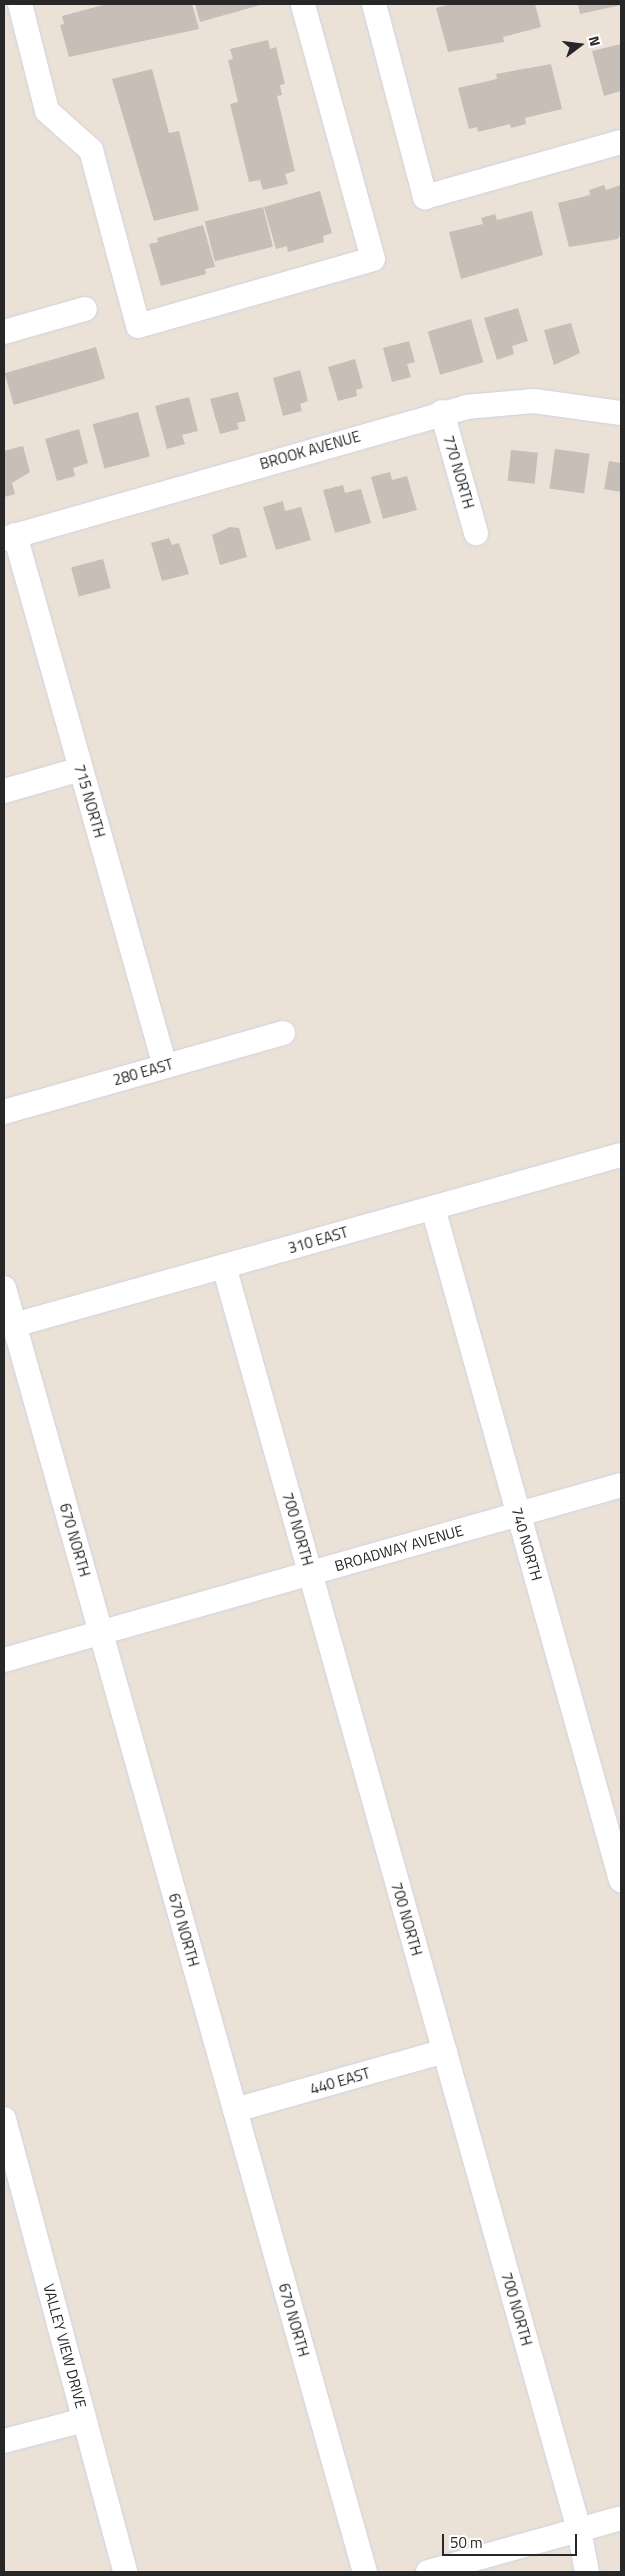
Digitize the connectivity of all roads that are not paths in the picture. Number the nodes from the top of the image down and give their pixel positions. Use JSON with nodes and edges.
{"nodes":[{"id":1,"x":20,"y":4,"type":"edge"},
{"id":2,"x":303,"y":4,"type":"edge"},
{"id":3,"x":374,"y":4,"type":"edge"},
{"id":4,"x":621,"y":142,"type":"edge"},
{"id":5,"x":85,"y":309,"type":"dead end"},
{"id":6,"x":4,"y":332,"type":"edge"},
{"id":7,"x":442,"y":412,"type":"junction"},
{"id":8,"x":621,"y":413,"type":"edge"},
{"id":9,"x":476,"y":533,"type":"dead end"},
{"id":10,"x":10,"y":537,"type":"edge"},
{"id":11,"x":82,"y":769,"type":"junction"},
{"id":12,"x":4,"y":790,"type":"edge"},
{"id":13,"x":283,"y":1033,"type":"dead end"},
{"id":14,"x":165,"y":1066,"type":"junction"},
{"id":15,"x":4,"y":1112,"type":"edge"},
{"id":16,"x":621,"y":1155,"type":"edge"},
{"id":17,"x":433,"y":1208,"type":"junction"},
{"id":18,"x":224,"y":1266,"type":"junction"},
{"id":19,"x":4,"y":1288,"type":"edge"},
{"id":20,"x":14,"y":1326,"type":"junction"},
{"id":21,"x":621,"y":1485,"type":"edge"},
{"id":22,"x":519,"y":1514,"type":"junction"},
{"id":23,"x":310,"y":1573,"type":"junction"},
{"id":24,"x":101,"y":1632,"type":"junction"},
{"id":25,"x":4,"y":1660,"type":"edge"},
{"id":26,"x":621,"y":1880,"type":"edge"},
{"id":27,"x":445,"y":2051,"type":"junction"},
{"id":28,"x":235,"y":2110,"type":"junction"},
{"id":29,"x":4,"y":2119,"type":"edge"},
{"id":30,"x":11,"y":2177,"type":"edge"},
{"id":31,"x":84,"y":2420,"type":"junction"},
{"id":32,"x":4,"y":2442,"type":"edge"},
{"id":33,"x":621,"y":2518,"type":"edge"},
{"id":34,"x":579,"y":2530,"type":"junction"},
{"id":35,"x":125,"y":2572,"type":"edge"},
{"id":36,"x":365,"y":2572,"type":"edge"},
{"id":37,"x":428,"y":2572,"type":"edge"},
{"id":38,"x":586,"y":2572,"type":"edge"}],
"edges":[{"from":1,"to":2,"type":"street"},
{"from":3,"to":4,"type":"street"},
{"from":5,"to":6,"type":"street"},
{"from":7,"to":8,"type":"street","name":"BROOK AVENUE"},
{"from":7,"to":9,"type":"street","name":"770 NORTH"},
{"from":7,"to":10,"type":"street","name":"BROOK AVENUE"},
{"from":10,"to":11,"type":"street","name":"715 NORTH"},
{"from":11,"to":12,"type":"street"},
{"from":11,"to":14,"type":"street","name":"715 NORTH"},
{"from":13,"to":14,"type":"street","name":"280 EAST"},
{"from":14,"to":15,"type":"street","name":"280 EAST"},
{"from":16,"to":17,"type":"street","name":"310 EAST"},
{"from":17,"to":18,"type":"street","name":"310 EAST"},
{"from":17,"to":22,"type":"street","name":"740 NORTH"},
{"from":18,"to":20,"type":"street","name":"310 EAST"},
{"from":18,"to":23,"type":"street","name":"700 NORTH"},
{"from":19,"to":20,"type":"street","name":"670 NORTH"},
{"from":20,"to":24,"type":"street","name":"670 NORTH"},
{"from":21,"to":22,"type":"street","name":"BROADWAY AVENUE"},
{"from":22,"to":23,"type":"street","name":"BROADWAY AVENUE"},
{"from":22,"to":26,"type":"street","name":"740 NORTH"},
{"from":23,"to":24,"type":"street","name":"BROADWAY AVENUE"},
{"from":23,"to":27,"type":"street","name":"700 NORTH"},
{"from":24,"to":25,"type":"street","name":"BROADWAY AVENUE"},
{"from":24,"to":28,"type":"street","name":"670 NORTH"},
{"from":27,"to":28,"type":"street","name":"440 EAST"},
{"from":27,"to":34,"type":"street","name":"700 NORTH"},
{"from":28,"to":36,"type":"street","name":"670 NORTH"},
{"from":29,"to":30,"type":"street","name":"VALLEY VIEW DRIVE"},
{"from":30,"to":31,"type":"street","name":"VALLEY VIEW DRIVE"},
{"from":31,"to":32,"type":"street"},
{"from":31,"to":35,"type":"street","name":"VALLEY VIEW DRIVE"},
{"from":33,"to":34,"type":"street"},
{"from":34,"to":37,"type":"street"},
{"from":34,"to":38,"type":"street","name":"700 NORTH"}]}
